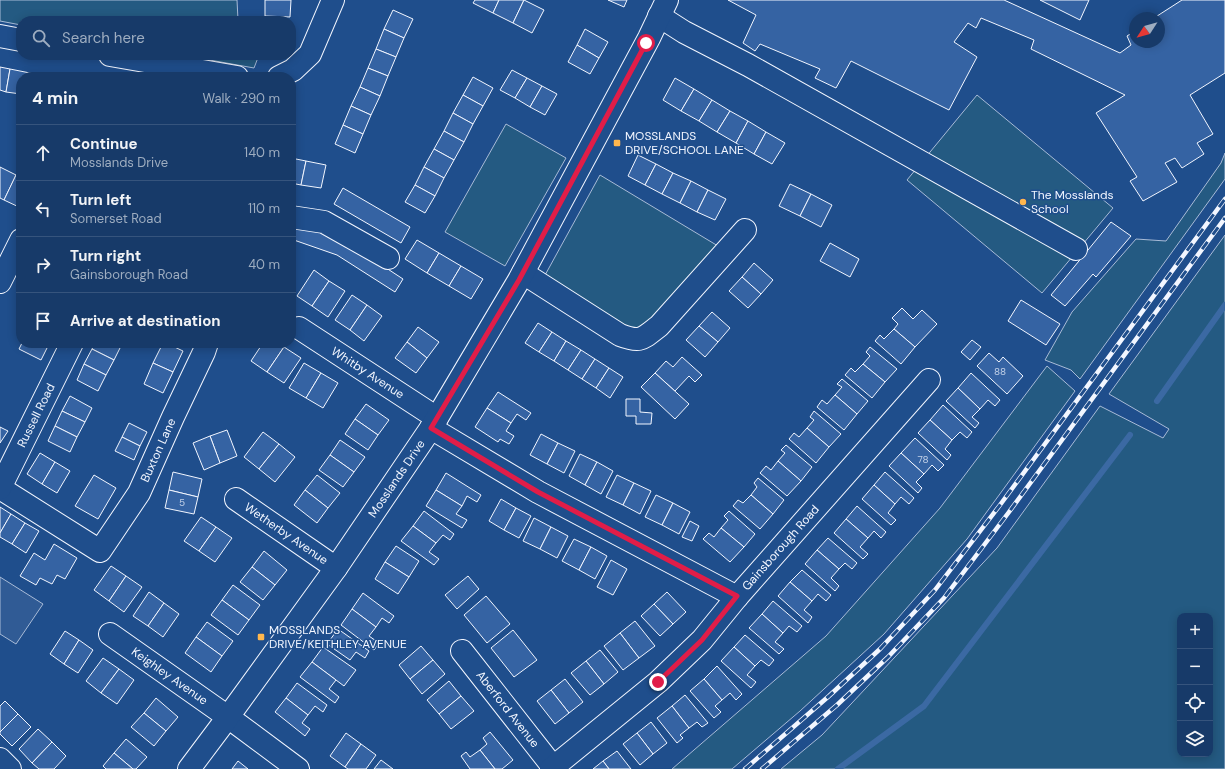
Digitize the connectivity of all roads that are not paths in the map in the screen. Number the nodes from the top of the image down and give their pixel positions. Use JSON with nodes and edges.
{"nodes":[{"id":1,"x":333,"y":0,"type":"edge"},
{"id":2,"x":663,"y":8,"type":"edge"},
{"id":3,"x":0,"y":36,"type":"edge"},
{"id":4,"x":16,"y":39,"type":"edge"},
{"id":5,"x":139,"y":60,"type":"edge"},
{"id":6,"x":208,"y":72,"type":"edge"},
{"id":7,"x":289,"y":72,"type":"edge"},
{"id":8,"x":296,"y":218,"type":"edge"},
{"id":9,"x":745,"y":230,"type":"dead end"},
{"id":10,"x":1076,"y":249,"type":"dead end"},
{"id":11,"x":16,"y":250,"type":"edge"},
{"id":12,"x":388,"y":258,"type":"dead end"},
{"id":13,"x":523,"y":273,"type":"junction"},
{"id":14,"x":0,"y":282,"type":"edge"},
{"id":15,"x":299,"y":328,"type":"dead end"},
{"id":16,"x":70,"y":348,"type":"edge"},
{"id":17,"x":205,"y":348,"type":"edge"},
{"id":18,"x":929,"y":380,"type":"dead end"},
{"id":19,"x":434,"y":423,"type":"junction"},
{"id":20,"x":0,"y":488,"type":"edge"},
{"id":21,"x":236,"y":500,"type":"dead end"},
{"id":22,"x":336,"y":568,"type":"junction"},
{"id":23,"x":737,"y":596,"type":"junction"},
{"id":24,"x":110,"y":634,"type":"dead end"},
{"id":25,"x":462,"y":651,"type":"dead end"},
{"id":26,"x":228,"y":717,"type":"junction"},
{"id":27,"x":0,"y":759,"type":"edge"},
{"id":28,"x":552,"y":768,"type":"edge"},
{"id":29,"x":10,"y":769,"type":"edge"},
{"id":30,"x":188,"y":769,"type":"edge"},
{"id":31,"x":298,"y":769,"type":"edge"}],
"edges":[{"from":1,"to":7,"type":"street"},
{"from":2,"to":10,"type":"street"},
{"from":2,"to":13,"type":"street","name":"Mosslands Drive"},
{"from":3,"to":4,"type":"street"},
{"from":5,"to":6,"type":"street"},
{"from":8,"to":12,"type":"street"},
{"from":9,"to":13,"type":"street"},
{"from":11,"to":14,"type":"street"},
{"from":13,"to":19,"type":"street","name":"Mosslands Drive"},
{"from":15,"to":19,"type":"street","name":"Whitby Avenue"},
{"from":16,"to":20,"type":"street","name":"Russell Road"},
{"from":17,"to":20,"type":"street","name":"Buxton Lane"},
{"from":18,"to":23,"type":"street","name":"Gainsborough Road"},
{"from":19,"to":22,"type":"street","name":"Mosslands Drive"},
{"from":19,"to":23,"type":"street","name":"Whitby Avenue"},
{"from":21,"to":22,"type":"street","name":"Wetherby Avenue"},
{"from":22,"to":26,"type":"street","name":"Mosslands Drive"},
{"from":23,"to":28,"type":"street","name":"Gainsborough Road"},
{"from":24,"to":26,"type":"street","name":"Keighley Avenue"},
{"from":25,"to":28,"type":"street","name":"Aberford Avenue"},
{"from":26,"to":30,"type":"street","name":"Mosslands Drive"},
{"from":26,"to":31,"type":"street"},
{"from":27,"to":29,"type":"street"}]}
